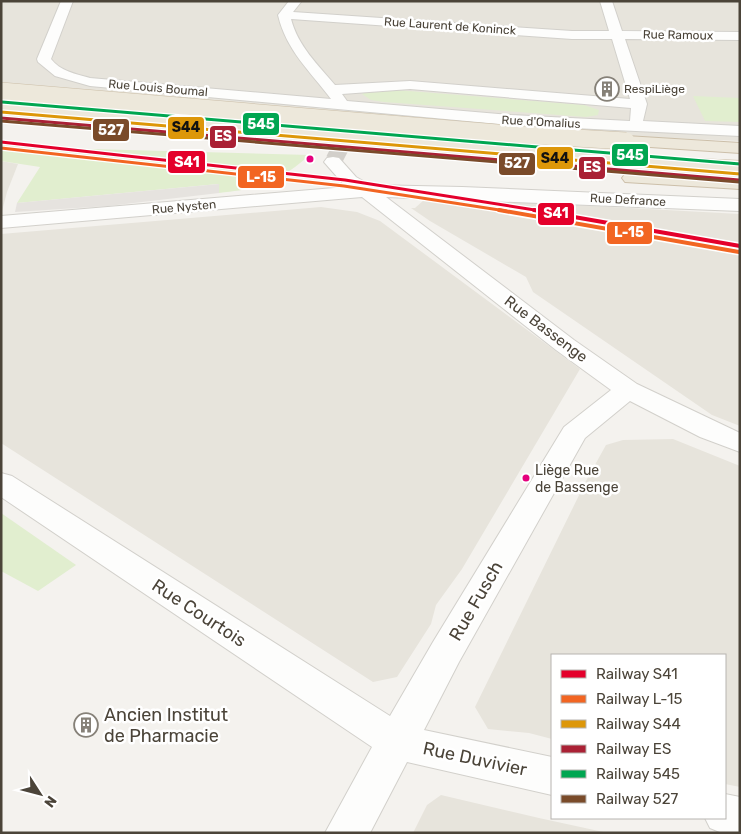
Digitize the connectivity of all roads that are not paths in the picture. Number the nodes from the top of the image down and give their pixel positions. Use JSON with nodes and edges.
{"nodes":[{"id":1,"x":68,"y":1,"type":"edge"},
{"id":2,"x":296,"y":1,"type":"edge"},
{"id":3,"x":606,"y":1,"type":"edge"},
{"id":4,"x":284,"y":14,"type":"junction"},
{"id":5,"x":740,"y":36,"type":"edge"},
{"id":6,"x":617,"y":37,"type":"junction"},
{"id":7,"x":332,"y":90,"type":"junction"},
{"id":8,"x":1,"y":91,"type":"edge"},
{"id":9,"x":1,"y":102,"type":"edge"},
{"id":10,"x":342,"y":104,"type":"junction"},
{"id":11,"x":639,"y":104,"type":"junction"},
{"id":12,"x":1,"y":112,"type":"edge"},
{"id":13,"x":1,"y":124,"type":"edge"},
{"id":14,"x":636,"y":127,"type":"junction"},
{"id":15,"x":740,"y":131,"type":"edge"},
{"id":16,"x":626,"y":141,"type":"junction"},
{"id":17,"x":740,"y":143,"type":"edge"},
{"id":18,"x":740,"y":148,"type":"edge"},
{"id":19,"x":740,"y":156,"type":"edge"},
{"id":20,"x":740,"y":169,"type":"edge"},
{"id":21,"x":321,"y":174,"type":"junction"},
{"id":22,"x":740,"y":181,"type":"edge"},
{"id":23,"x":366,"y":191,"type":"junction"},
{"id":24,"x":740,"y":205,"type":"edge"},
{"id":25,"x":1,"y":222,"type":"edge"},
{"id":26,"x":628,"y":390,"type":"junction"},
{"id":27,"x":740,"y":443,"type":"edge"},
{"id":28,"x":1,"y":483,"type":"edge"},
{"id":29,"x":397,"y":742,"type":"junction"},
{"id":30,"x":551,"y":776,"type":"edge"},
{"id":31,"x":726,"y":814,"type":"edge"},
{"id":32,"x":740,"y":817,"type":"edge"},
{"id":33,"x":347,"y":833,"type":"edge"}],
"edges":[{"from":1,"to":10,"type":"street","name":"Rue Louis Boumal"},
{"from":2,"to":4,"type":"street"},
{"from":3,"to":6,"type":"street"},
{"from":4,"to":6,"type":"street","name":"Rue Laurent de Koninck"},
{"from":4,"to":7,"type":"street"},
{"from":5,"to":6,"type":"street","name":"Rue Ramoux"},
{"from":6,"to":11,"type":"street"},
{"from":7,"to":10,"type":"street"},
{"from":7,"to":11,"type":"street","name":"Rue d'Omalius"},
{"from":8,"to":16,"type":"highway","bridge":true},
{"from":9,"to":19,"type":"highway"},
{"from":10,"to":14,"type":"street","name":"Rue d'Omalius"},
{"from":11,"to":14,"type":"street"},
{"from":12,"to":20,"type":"highway","bridge":true},
{"from":13,"to":22,"type":"highway"},
{"from":14,"to":15,"type":"street","name":"Rue d'Omalius"},
{"from":16,"to":17,"type":"highway"},
{"from":16,"to":18,"type":"highway"},
{"from":21,"to":23,"type":"street","name":"Rue Nysten"},
{"from":21,"to":23,"type":"street","name":"Rue Bassenge"},
{"from":21,"to":25,"type":"street","name":"Rue Nysten"},
{"from":23,"to":24,"type":"street","name":"Rue Defrance"},
{"from":23,"to":26,"type":"street","name":"Rue Bassenge"},
{"from":26,"to":27,"type":"street","name":"Rue Bassenge"},
{"from":26,"to":29,"type":"street","name":"Rue Fusch"},
{"from":28,"to":29,"type":"street","name":"Rue Courtois"},
{"from":29,"to":30,"type":"street","name":"Rue Duvivier"},
{"from":29,"to":33,"type":"street","name":"Rue Fusch"},
{"from":31,"to":32,"type":"street"}]}
